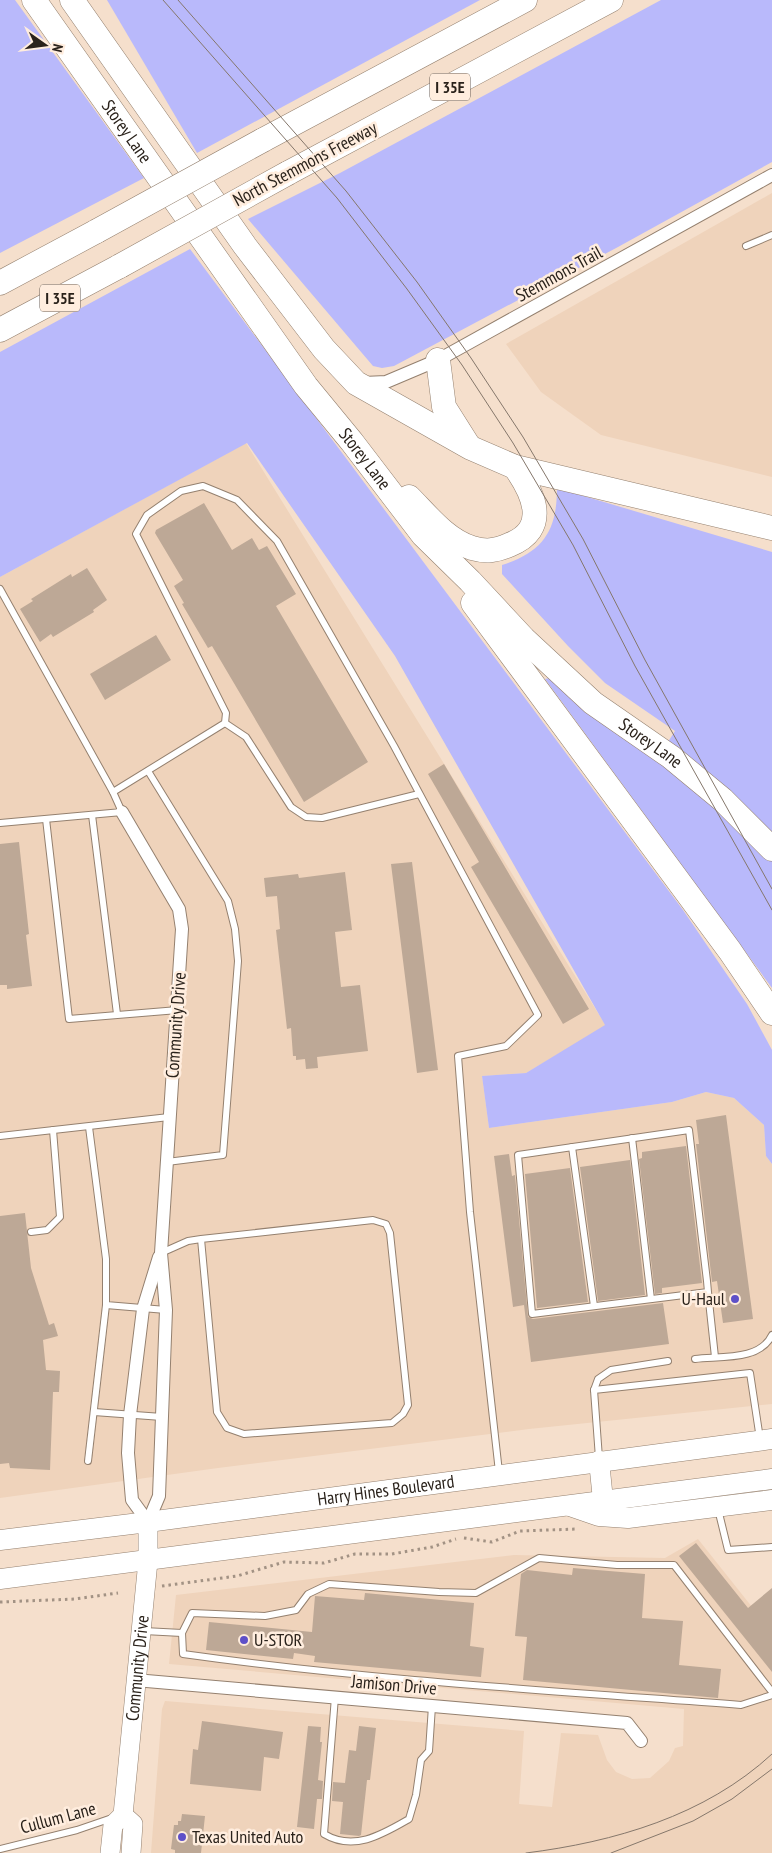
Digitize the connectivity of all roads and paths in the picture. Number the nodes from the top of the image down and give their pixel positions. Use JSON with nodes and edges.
{"nodes":[{"id":1,"x":34,"y":0,"type":"edge"},
{"id":2,"x":72,"y":0,"type":"edge"},
{"id":3,"x":525,"y":0,"type":"edge"},
{"id":4,"x":611,"y":0,"type":"edge"},
{"id":5,"x":772,"y":175,"type":"edge"},
{"id":6,"x":772,"y":235,"type":"edge"},
{"id":7,"x":746,"y":246,"type":"dead end"},
{"id":8,"x":0,"y":283,"type":"edge"},
{"id":9,"x":0,"y":330,"type":"edge"},
{"id":10,"x":438,"y":360,"type":"junction"},
{"id":11,"x":356,"y":383,"type":"junction"},
{"id":12,"x":352,"y":442,"type":"junction"},
{"id":13,"x":471,"y":448,"type":"junction"},
{"id":14,"x":515,"y":467,"type":"junction"},
{"id":15,"x":772,"y":528,"type":"edge"},
{"id":16,"x":423,"y":535,"type":"junction"},
{"id":17,"x":0,"y":589,"type":"edge"},
{"id":18,"x":225,"y":723,"type":"junction"},
{"id":19,"x":148,"y":771,"type":"junction"},
{"id":20,"x":113,"y":792,"type":"junction"},
{"id":21,"x":419,"y":794,"type":"junction"},
{"id":22,"x":122,"y":812,"type":"junction"},
{"id":23,"x":92,"y":815,"type":"junction"},
{"id":24,"x":46,"y":819,"type":"junction"},
{"id":25,"x":0,"y":824,"type":"edge"},
{"id":26,"x":772,"y":849,"type":"edge"},
{"id":27,"x":178,"y":1010,"type":"junction"},
{"id":28,"x":772,"y":1013,"type":"edge"},
{"id":29,"x":117,"y":1014,"type":"junction"},
{"id":30,"x":169,"y":1118,"type":"junction"},
{"id":31,"x":89,"y":1127,"type":"junction"},
{"id":32,"x":53,"y":1130,"type":"junction"},
{"id":33,"x":0,"y":1136,"type":"edge"},
{"id":34,"x":632,"y":1138,"type":"junction"},
{"id":35,"x":572,"y":1147,"type":"junction"},
{"id":36,"x":166,"y":1162,"type":"junction"},
{"id":37,"x":31,"y":1232,"type":"dead end"},
{"id":38,"x":201,"y":1239,"type":"junction"},
{"id":39,"x":161,"y":1253,"type":"junction"},
{"id":40,"x":708,"y":1292,"type":"junction"},
{"id":41,"x":651,"y":1299,"type":"junction"},
{"id":42,"x":106,"y":1305,"type":"junction"},
{"id":43,"x":594,"y":1306,"type":"junction"},
{"id":44,"x":143,"y":1309,"type":"junction"},
{"id":45,"x":166,"y":1310,"type":"junction"},
{"id":46,"x":772,"y":1336,"type":"edge"},
{"id":47,"x":714,"y":1357,"type":"junction"},
{"id":48,"x":696,"y":1358,"type":"dead end"},
{"id":49,"x":668,"y":1362,"type":"dead end"},
{"id":50,"x":594,"y":1390,"type":"junction"},
{"id":51,"x":94,"y":1412,"type":"junction"},
{"id":52,"x":130,"y":1415,"type":"junction"},
{"id":53,"x":162,"y":1417,"type":"junction"},
{"id":54,"x":766,"y":1439,"type":"edge"},
{"id":55,"x":88,"y":1461,"type":"dead end"},
{"id":56,"x":599,"y":1461,"type":"junction"},
{"id":57,"x":500,"y":1474,"type":"junction"},
{"id":58,"x":772,"y":1479,"type":"edge"},
{"id":59,"x":717,"y":1496,"type":"junction"},
{"id":60,"x":603,"y":1500,"type":"junction"},
{"id":61,"x":772,"y":1500,"type":"edge"},
{"id":62,"x":566,"y":1505,"type":"junction"},
{"id":63,"x":148,"y":1522,"type":"junction"},
{"id":64,"x":579,"y":1529,"type":"dead end"},
{"id":65,"x":0,"y":1540,"type":"edge"},
{"id":66,"x":772,"y":1547,"type":"edge"},
{"id":67,"x":148,"y":1561,"type":"junction"},
{"id":68,"x":0,"y":1579,"type":"edge"},
{"id":69,"x":162,"y":1586,"type":"dead end"},
{"id":70,"x":118,"y":1594,"type":"dead end"},
{"id":71,"x":0,"y":1602,"type":"edge"},
{"id":72,"x":140,"y":1631,"type":"junction"},
{"id":73,"x":182,"y":1633,"type":"junction"},
{"id":74,"x":135,"y":1680,"type":"junction"},
{"id":75,"x":772,"y":1694,"type":"edge"},
{"id":76,"x":336,"y":1697,"type":"junction"},
{"id":77,"x":432,"y":1706,"type":"junction"},
{"id":78,"x":641,"y":1741,"type":"dead end"},
{"id":79,"x":123,"y":1814,"type":"junction"},
{"id":80,"x":0,"y":1849,"type":"edge"},
{"id":81,"x":110,"y":1853,"type":"edge"},
{"id":82,"x":131,"y":1853,"type":"edge"}],
"edges":[{"from":1,"to":12,"type":"highway","name":"Storey Lane"},
{"from":2,"to":11,"type":"highway","name":"Storey Lane"},
{"from":3,"to":8,"type":"highway","number":"I 35E","bridge":true},
{"from":4,"to":9,"type":"highway","name":"North Stemmons Freeway","number":"I 35E","bridge":true},
{"from":5,"to":10,"type":"street","name":"Stemmons Trail"},
{"from":6,"to":7,"type":"lane"},
{"from":10,"to":11,"type":"street","name":"Stemmons Trail"},
{"from":10,"to":13,"type":"highway"},
{"from":11,"to":13,"type":"highway","name":"Storey Lane"},
{"from":12,"to":14,"type":"highway"},
{"from":12,"to":16,"type":"highway","name":"Storey Lane"},
{"from":13,"to":14,"type":"highway","name":"Storey Lane"},
{"from":14,"to":15,"type":"highway","name":"Storey Lane"},
{"from":16,"to":26,"type":"highway","name":"Storey Lane"},
{"from":16,"to":28,"type":"highway"},
{"from":17,"to":20,"type":"lane"},
{"from":18,"to":19,"type":"lane"},
{"from":18,"to":21,"type":"lane"},
{"from":18,"to":21,"type":"lane"},
{"from":19,"to":20,"type":"lane"},
{"from":19,"to":36,"type":"lane"},
{"from":20,"to":22,"type":"lane"},
{"from":21,"to":57,"type":"lane"},
{"from":22,"to":23,"type":"lane"},
{"from":22,"to":27,"type":"street","name":"Community Drive"},
{"from":23,"to":24,"type":"lane"},
{"from":23,"to":29,"type":"lane"},
{"from":24,"to":25,"type":"lane"},
{"from":24,"to":29,"type":"lane"},
{"from":27,"to":29,"type":"lane"},
{"from":27,"to":30,"type":"street","name":"Community Drive"},
{"from":30,"to":31,"type":"lane"},
{"from":30,"to":36,"type":"street","name":"Community Drive"},
{"from":31,"to":32,"type":"lane"},
{"from":31,"to":42,"type":"lane"},
{"from":32,"to":33,"type":"lane"},
{"from":32,"to":37,"type":"lane"},
{"from":34,"to":35,"type":"lane"},
{"from":34,"to":40,"type":"lane"},
{"from":34,"to":41,"type":"lane"},
{"from":35,"to":43,"type":"lane"},
{"from":35,"to":43,"type":"lane"},
{"from":36,"to":39,"type":"street","name":"Community Drive"},
{"from":38,"to":38,"type":"lane"},
{"from":38,"to":39,"type":"lane"},
{"from":39,"to":44,"type":"street","name":"Community Drive"},
{"from":39,"to":45,"type":"street","name":"Community Drive"},
{"from":40,"to":41,"type":"lane"},
{"from":40,"to":47,"type":"lane"},
{"from":41,"to":43,"type":"lane"},
{"from":42,"to":44,"type":"lane"},
{"from":42,"to":51,"type":"lane"},
{"from":44,"to":45,"type":"lane"},
{"from":44,"to":52,"type":"street","name":"Community Drive"},
{"from":45,"to":53,"type":"street","name":"Community Drive"},
{"from":46,"to":47,"type":"lane"},
{"from":47,"to":48,"type":"lane"},
{"from":49,"to":50,"type":"lane"},
{"from":50,"to":54,"type":"lane"},
{"from":50,"to":56,"type":"lane"},
{"from":51,"to":52,"type":"lane"},
{"from":51,"to":55,"type":"lane"},
{"from":52,"to":53,"type":"lane"},
{"from":52,"to":63,"type":"street","name":"Community Drive"},
{"from":53,"to":63,"type":"street","name":"Community Drive"},
{"from":54,"to":56,"type":"main road","name":"Harry Hines Boulevard"},
{"from":56,"to":57,"type":"main road","name":"Harry Hines Boulevard"},
{"from":56,"to":60,"type":"main road"},
{"from":57,"to":63,"type":"main road","name":"Harry Hines Boulevard"},
{"from":58,"to":59,"type":"main road"},
{"from":59,"to":60,"type":"main road"},
{"from":59,"to":61,"type":"main road"},
{"from":59,"to":62,"type":"main road"},
{"from":59,"to":66,"type":"lane"},
{"from":60,"to":62,"type":"main road"},
{"from":62,"to":67,"type":"main road"},
{"from":63,"to":65,"type":"main road","name":"Harry Hines Boulevard"},
{"from":63,"to":67,"type":"street","name":"Community Drive"},
{"from":64,"to":69,"type":"path"},
{"from":67,"to":68,"type":"main road"},
{"from":67,"to":72,"type":"street","name":"Community Drive"},
{"from":70,"to":71,"type":"path"},
{"from":72,"to":73,"type":"lane"},
{"from":72,"to":74,"type":"street","name":"Community Drive"},
{"from":73,"to":75,"type":"lane"},
{"from":73,"to":75,"type":"lane"},
{"from":74,"to":76,"type":"street","name":"Jamison Drive"},
{"from":74,"to":79,"type":"street","name":"Community Drive"},
{"from":76,"to":77,"type":"street","name":"Jamison Drive"},
{"from":76,"to":77,"type":"lane"},
{"from":77,"to":78,"type":"street","name":"Jamison Drive"},
{"from":79,"to":80,"type":"lane","name":"Cullum Lane"},
{"from":79,"to":81,"type":"street","name":"Community Drive"},
{"from":79,"to":82,"type":"street","name":"Community Drive"}]}
